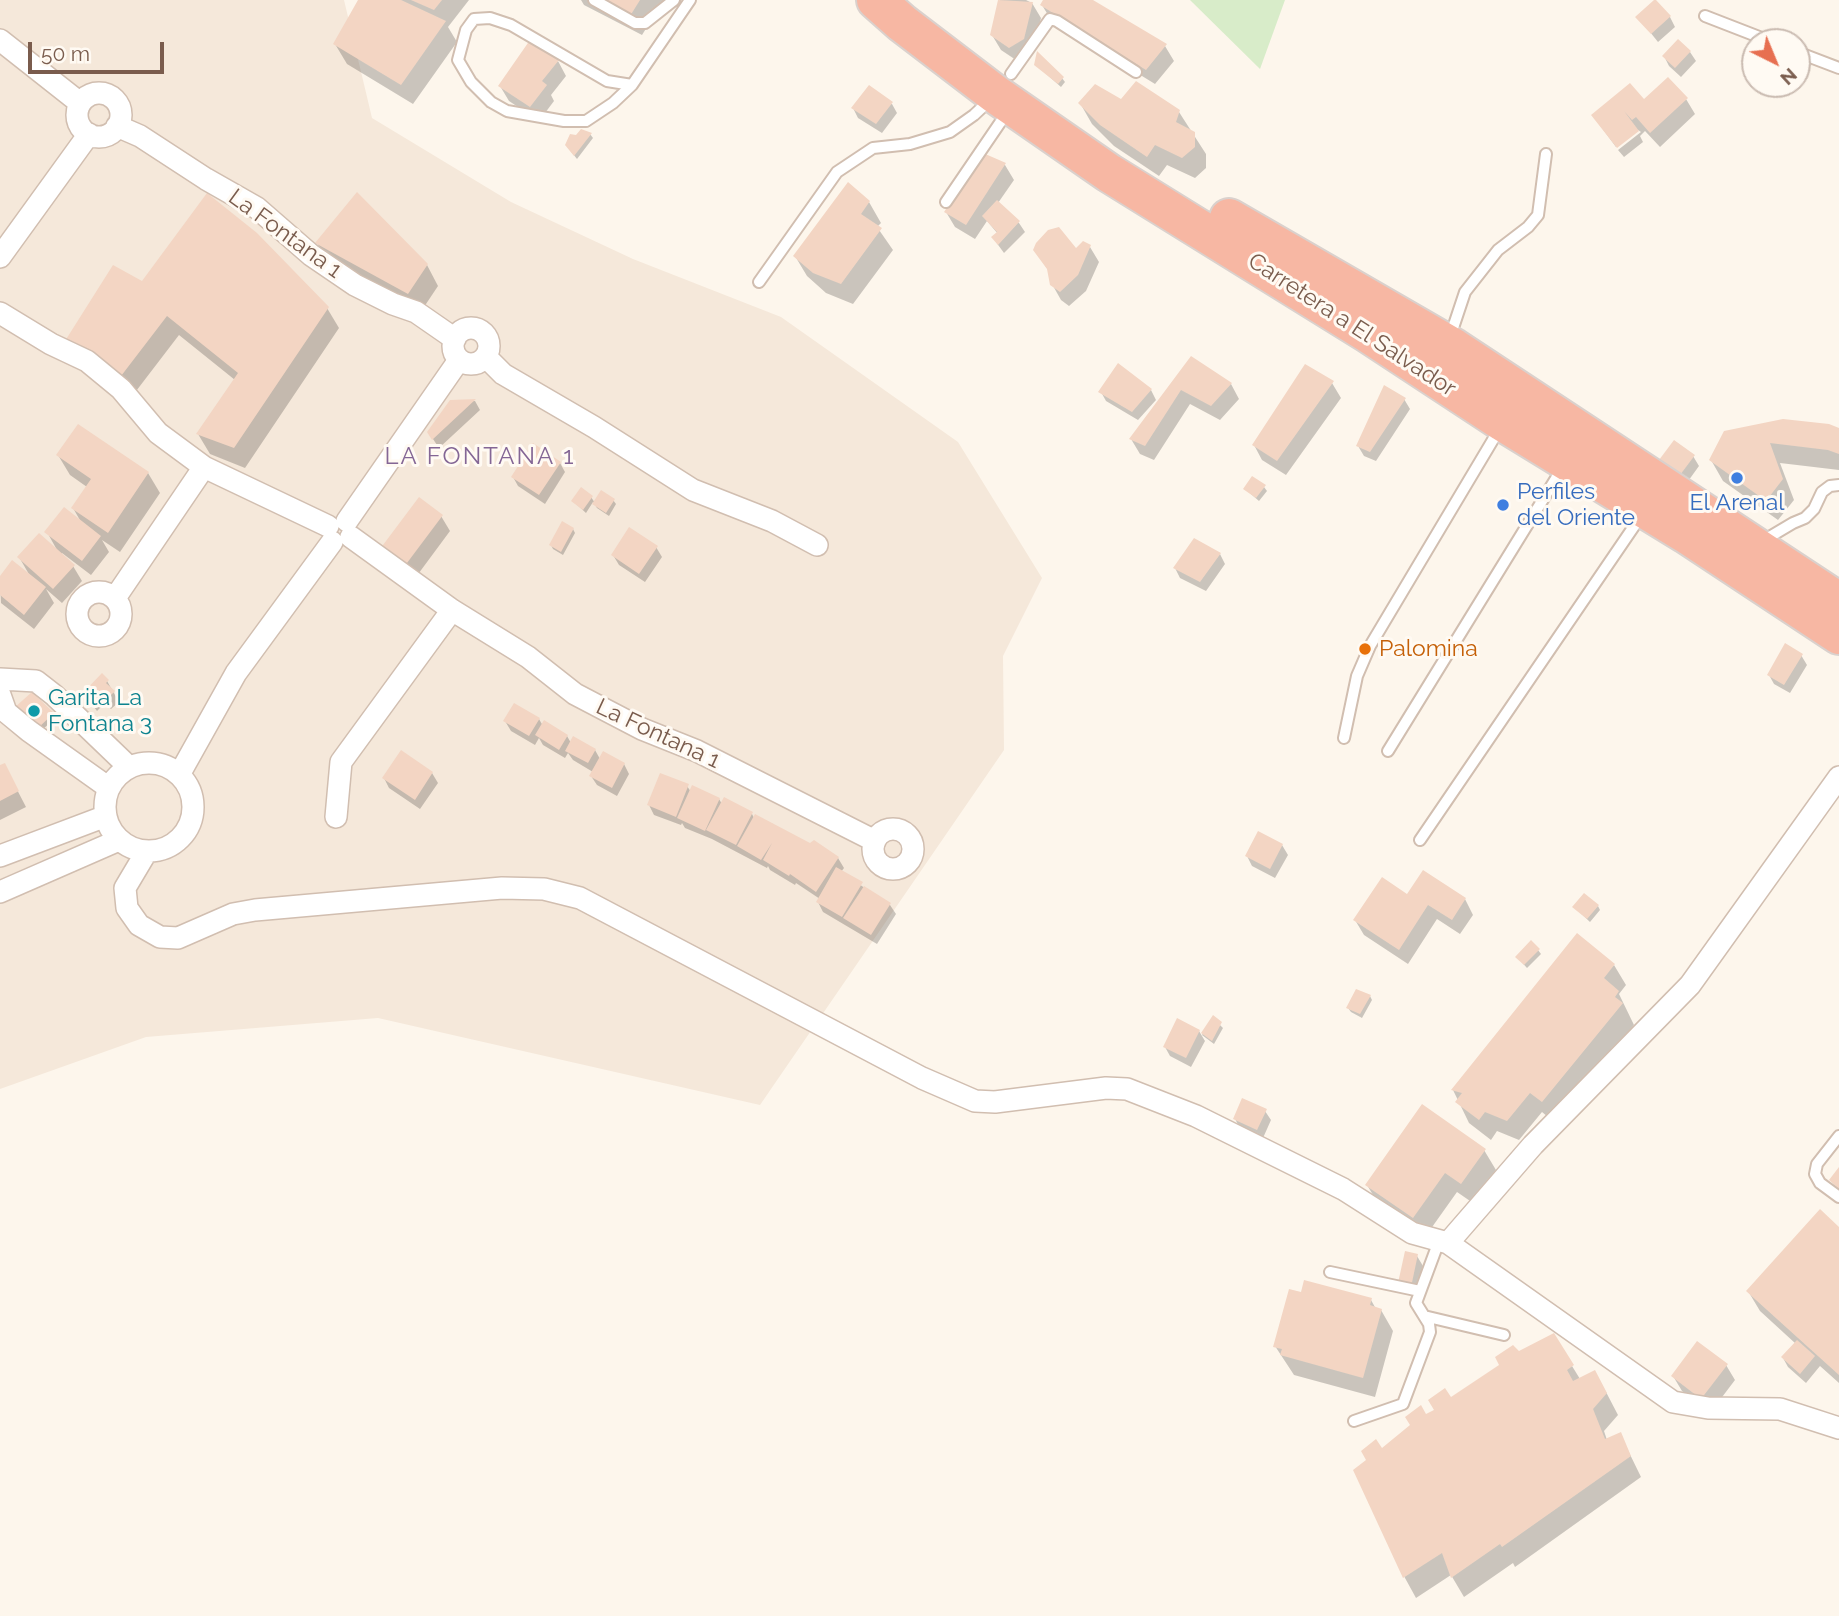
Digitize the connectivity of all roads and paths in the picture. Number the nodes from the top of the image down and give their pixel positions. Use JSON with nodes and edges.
{"nodes":[{"id":1,"x":594,"y":0,"type":"edge"},
{"id":2,"x":674,"y":0,"type":"edge"},
{"id":3,"x":690,"y":0,"type":"edge"},
{"id":4,"x":876,"y":0,"type":"edge"},
{"id":5,"x":914,"y":0,"type":"edge"},
{"id":6,"x":1705,"y":16,"type":"dead end"},
{"id":7,"x":1741,"y":30,"type":"edge"},
{"id":8,"x":0,"y":40,"type":"edge"},
{"id":9,"x":1811,"y":57,"type":"edge"},
{"id":10,"x":1839,"y":68,"type":"edge"},
{"id":11,"x":1136,"y":72,"type":"dead end"},
{"id":12,"x":632,"y":85,"type":"junction"},
{"id":13,"x":1006,"y":92,"type":"junction"},
{"id":14,"x":80,"y":103,"type":"junction"},
{"id":15,"x":117,"y":126,"type":"junction"},
{"id":16,"x":89,"y":134,"type":"junction"},
{"id":17,"x":1546,"y":154,"type":"dead end"},
{"id":18,"x":946,"y":201,"type":"dead end"},
{"id":19,"x":0,"y":257,"type":"edge"},
{"id":20,"x":759,"y":282,"type":"dead end"},
{"id":21,"x":0,"y":313,"type":"edge"},
{"id":22,"x":1454,"y":348,"type":"junction"},
{"id":23,"x":457,"y":349,"type":"junction"},
{"id":24,"x":486,"y":357,"type":"junction"},
{"id":25,"x":1462,"y":396,"type":"junction"},
{"id":26,"x":1503,"y":422,"type":"junction"},
{"id":27,"x":1579,"y":450,"type":"junction"},
{"id":28,"x":204,"y":467,"type":"junction"},
{"id":29,"x":1839,"y":485,"type":"edge"},
{"id":30,"x":1646,"y":509,"type":"junction"},
{"id":31,"x":339,"y":531,"type":"junction"},
{"id":32,"x":817,"y":545,"type":"dead end"},
{"id":33,"x":1756,"y":545,"type":"junction"},
{"id":34,"x":115,"y":598,"type":"dead end"},
{"id":35,"x":1839,"y":602,"type":"edge"},
{"id":36,"x":452,"y":610,"type":"junction"},
{"id":37,"x":1839,"y":635,"type":"edge"},
{"id":38,"x":0,"y":679,"type":"edge"},
{"id":39,"x":0,"y":695,"type":"edge"},
{"id":40,"x":1344,"y":738,"type":"dead end"},
{"id":41,"x":1388,"y":751,"type":"dead end"},
{"id":42,"x":129,"y":767,"type":"junction"},
{"id":43,"x":175,"y":771,"type":"junction"},
{"id":44,"x":1839,"y":777,"type":"edge"},
{"id":45,"x":109,"y":788,"type":"junction"},
{"id":46,"x":106,"y":817,"type":"junction"},
{"id":47,"x":336,"y":817,"type":"dead end"},
{"id":48,"x":119,"y":840,"type":"junction"},
{"id":49,"x":1420,"y":840,"type":"dead end"},
{"id":50,"x":875,"y":841,"type":"dead end"},
{"id":51,"x":147,"y":851,"type":"junction"},
{"id":52,"x":0,"y":856,"type":"edge"},
{"id":53,"x":0,"y":892,"type":"edge"},
{"id":54,"x":1839,"y":1136,"type":"edge"},
{"id":55,"x":1839,"y":1197,"type":"edge"},
{"id":56,"x":1443,"y":1242,"type":"junction"},
{"id":57,"x":1330,"y":1272,"type":"dead end"},
{"id":58,"x":1420,"y":1291,"type":"junction"},
{"id":59,"x":1424,"y":1316,"type":"junction"},
{"id":60,"x":1504,"y":1335,"type":"dead end"},
{"id":61,"x":1354,"y":1421,"type":"dead end"},
{"id":62,"x":1839,"y":1428,"type":"edge"}],
"edges":[{"from":1,"to":2,"type":"lane"},
{"from":3,"to":12,"type":"lane"},
{"from":4,"to":13,"type":"highway","name":"Carretera a El Salvador"},
{"from":5,"to":13,"type":"highway","name":"Carretera a El Salvador"},
{"from":6,"to":7,"type":"lane"},
{"from":8,"to":14,"type":"street"},
{"from":9,"to":10,"type":"lane"},
{"from":11,"to":13,"type":"lane"},
{"from":12,"to":12,"type":"lane"},
{"from":13,"to":18,"type":"lane"},
{"from":13,"to":20,"type":"lane"},
{"from":13,"to":22,"type":"highway","name":"Carretera a El Salvador"},
{"from":13,"to":25,"type":"highway","name":"Carretera a El Salvador"},
{"from":14,"to":15,"type":"street"},
{"from":14,"to":16,"type":"street"},
{"from":15,"to":16,"type":"street"},
{"from":15,"to":23,"type":"street","name":"La Fontana 1"},
{"from":16,"to":19,"type":"street"},
{"from":17,"to":22,"type":"lane"},
{"from":21,"to":28,"type":"street","name":"La Fontana 1"},
{"from":22,"to":27,"type":"highway","name":"Carretera a El Salvador"},
{"from":23,"to":24,"type":"street"},
{"from":23,"to":24,"type":"street"},
{"from":23,"to":31,"type":"street"},
{"from":24,"to":32,"type":"street"},
{"from":25,"to":26,"type":"highway","name":"Carretera a El Salvador"},
{"from":25,"to":27,"type":"highway"},
{"from":26,"to":27,"type":"highway","name":"Carretera a El Salvador"},
{"from":26,"to":40,"type":"lane"},
{"from":27,"to":30,"type":"highway","name":"Carretera a El Salvador"},
{"from":27,"to":33,"type":"highway","name":"Carretera a El Salvador"},
{"from":27,"to":41,"type":"lane"},
{"from":28,"to":31,"type":"street","name":"La Fontana 1"},
{"from":28,"to":34,"type":"street"},
{"from":29,"to":33,"type":"lane"},
{"from":30,"to":37,"type":"highway","name":"Carretera a El Salvador"},
{"from":30,"to":49,"type":"lane"},
{"from":31,"to":36,"type":"street","name":"La Fontana 1"},
{"from":31,"to":43,"type":"street"},
{"from":33,"to":35,"type":"highway","name":"Carretera a El Salvador"},
{"from":36,"to":47,"type":"street"},
{"from":36,"to":50,"type":"street","name":"La Fontana 1"},
{"from":38,"to":42,"type":"street"},
{"from":39,"to":45,"type":"street"},
{"from":42,"to":43,"type":"street"},
{"from":42,"to":45,"type":"street"},
{"from":43,"to":51,"type":"street"},
{"from":44,"to":56,"type":"street"},
{"from":45,"to":46,"type":"street"},
{"from":46,"to":48,"type":"street"},
{"from":46,"to":52,"type":"street"},
{"from":48,"to":51,"type":"street"},
{"from":48,"to":53,"type":"street"},
{"from":51,"to":56,"type":"street"},
{"from":54,"to":55,"type":"lane"},
{"from":56,"to":58,"type":"lane"},
{"from":56,"to":62,"type":"street"},
{"from":57,"to":58,"type":"lane"},
{"from":58,"to":59,"type":"lane"},
{"from":59,"to":60,"type":"lane"},
{"from":59,"to":61,"type":"lane"}]}
